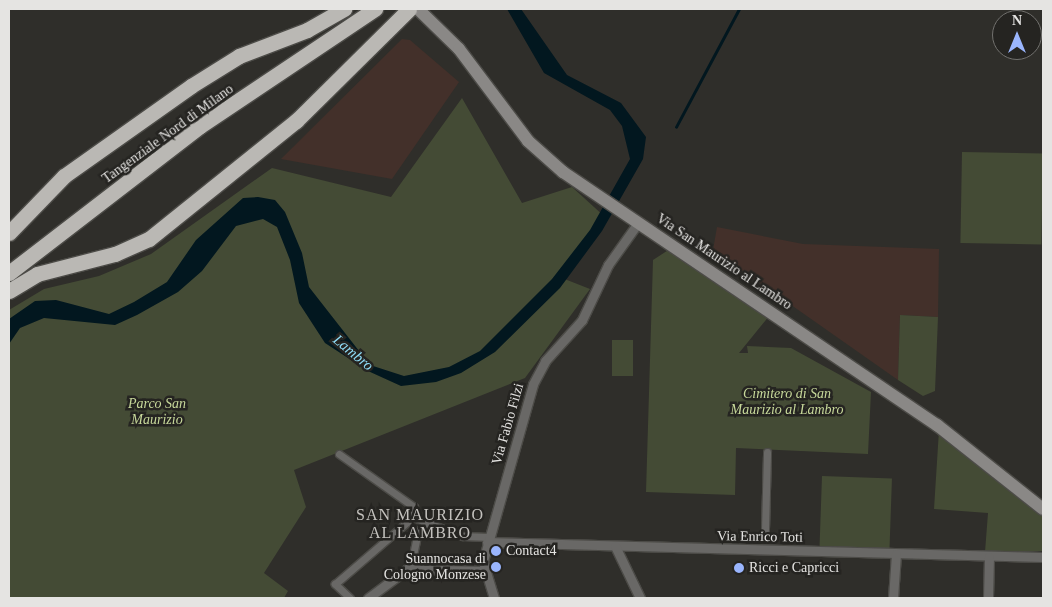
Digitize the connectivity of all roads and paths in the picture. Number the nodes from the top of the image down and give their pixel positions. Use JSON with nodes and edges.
{"nodes":[{"id":1,"x":319,"y":9,"type":"edge"},
{"id":2,"x":344,"y":9,"type":"edge"},
{"id":3,"x":375,"y":9,"type":"edge"},
{"id":4,"x":409,"y":9,"type":"edge"},
{"id":5,"x":418,"y":9,"type":"edge"},
{"id":6,"x":307,"y":30,"type":"junction"},
{"id":7,"x":638,"y":222,"type":"junction"},
{"id":8,"x":9,"y":233,"type":"edge"},
{"id":9,"x":9,"y":273,"type":"edge"},
{"id":10,"x":9,"y":291,"type":"edge"},
{"id":11,"x":766,"y":452,"type":"dead end"},
{"id":12,"x":339,"y":454,"type":"dead end"},
{"id":13,"x":1043,"y":509,"type":"edge"},
{"id":14,"x":413,"y":518,"type":"junction"},
{"id":15,"x":425,"y":524,"type":"junction"},
{"id":16,"x":765,"y":530,"type":"dead end"},
{"id":17,"x":488,"y":539,"type":"junction"},
{"id":18,"x":615,"y":546,"type":"junction"},
{"id":19,"x":1043,"y":553,"type":"edge"},
{"id":20,"x":896,"y":554,"type":"junction"},
{"id":21,"x":989,"y":556,"type":"junction"},
{"id":22,"x":1032,"y":557,"type":"junction"},
{"id":23,"x":1043,"y":558,"type":"edge"},
{"id":24,"x":413,"y":569,"type":"junction"},
{"id":25,"x":483,"y":572,"type":"junction"},
{"id":26,"x":350,"y":598,"type":"edge"},
{"id":27,"x":368,"y":598,"type":"edge"},
{"id":28,"x":494,"y":598,"type":"edge"},
{"id":29,"x":640,"y":598,"type":"edge"},
{"id":30,"x":893,"y":598,"type":"edge"},
{"id":31,"x":988,"y":598,"type":"edge"}],
"edges":[{"from":1,"to":6,"type":"highway"},
{"from":2,"to":6,"type":"highway","name":"Tangenziale Nord di Milano"},
{"from":3,"to":9,"type":"highway","name":"Tangenziale Nord di Milano"},
{"from":4,"to":10,"type":"highway"},
{"from":5,"to":7,"type":"main road","name":"Via San Maurizio al Lambro"},
{"from":6,"to":8,"type":"highway","name":"Tangenziale Nord di Milano"},
{"from":7,"to":13,"type":"main road","name":"Via San Maurizio al Lambro"},
{"from":7,"to":17,"type":"street","name":"Via Fabio Filzi"},
{"from":11,"to":16,"type":"street","name":"Via Enrico Toti"},
{"from":12,"to":14,"type":"street"},
{"from":14,"to":15,"type":"street"},
{"from":14,"to":26,"type":"street"},
{"from":15,"to":17,"type":"street"},
{"from":15,"to":24,"type":"street"},
{"from":17,"to":18,"type":"street","name":"Via Enrico Toti"},
{"from":17,"to":25,"type":"street","name":"Via Fabio Filzi"},
{"from":18,"to":20,"type":"street","name":"Via Enrico Toti"},
{"from":18,"to":29,"type":"street"},
{"from":19,"to":22,"type":"street","name":"Via Enrico Toti"},
{"from":20,"to":21,"type":"street","name":"Via Enrico Toti"},
{"from":20,"to":30,"type":"street"},
{"from":21,"to":22,"type":"street","name":"Via Enrico Toti"},
{"from":21,"to":31,"type":"street"},
{"from":22,"to":23,"type":"street","name":"Via Enrico Toti"},
{"from":24,"to":25,"type":"street"},
{"from":24,"to":27,"type":"street"},
{"from":25,"to":28,"type":"street"}]}
